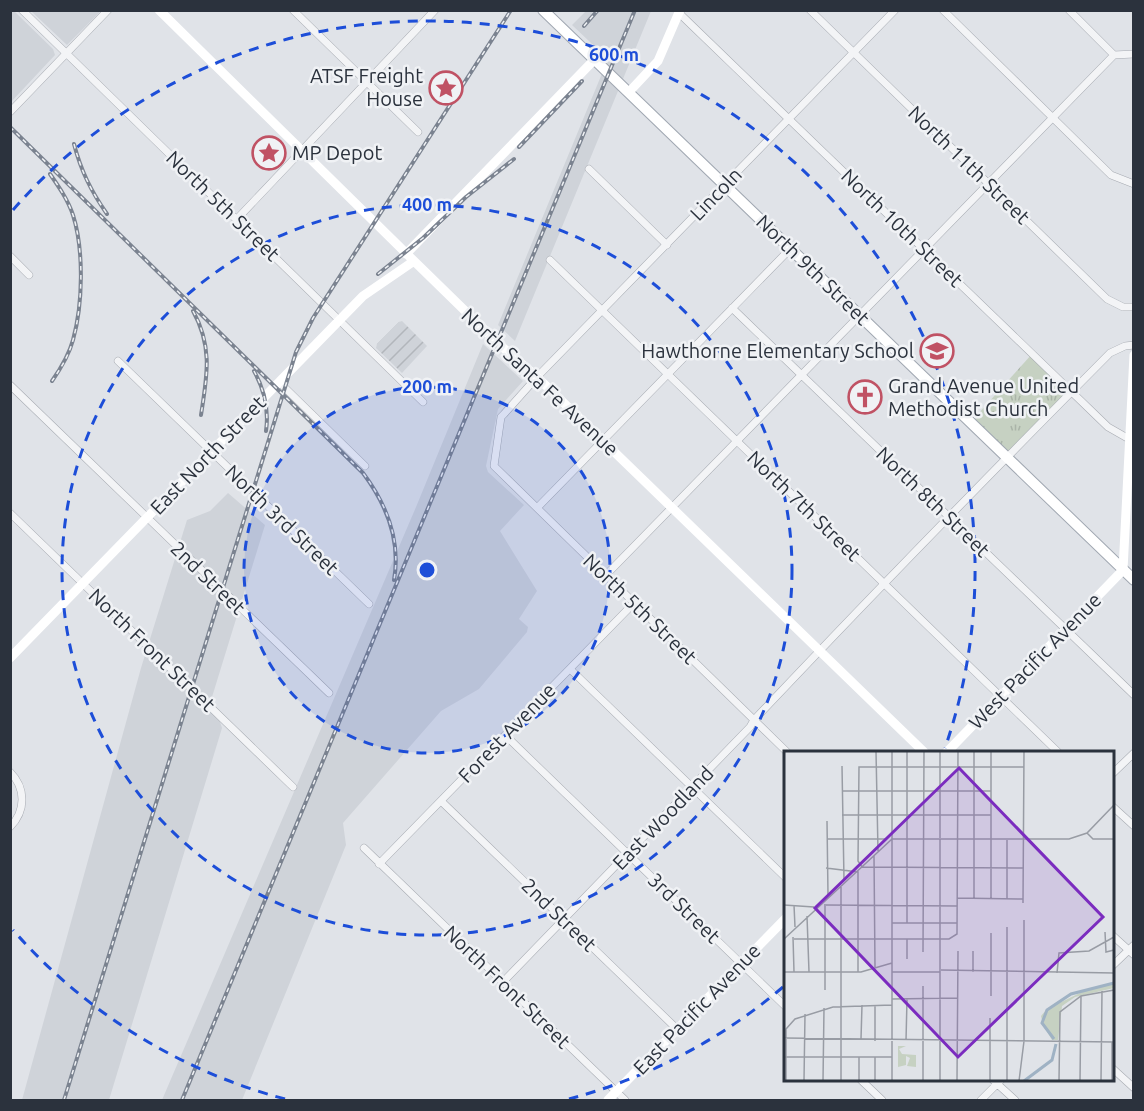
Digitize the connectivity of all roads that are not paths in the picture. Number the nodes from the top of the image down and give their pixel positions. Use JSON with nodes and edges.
{"nodes":[{"id":1,"x":22,"y":10,"type":"edge"},
{"id":2,"x":108,"y":10,"type":"edge"},
{"id":3,"x":159,"y":10,"type":"edge"},
{"id":4,"x":293,"y":10,"type":"edge"},
{"id":5,"x":543,"y":10,"type":"edge"},
{"id":6,"x":810,"y":10,"type":"edge"},
{"id":7,"x":895,"y":10,"type":"edge"},
{"id":8,"x":943,"y":10,"type":"edge"},
{"id":9,"x":1069,"y":10,"type":"edge"},
{"id":10,"x":430,"y":12,"type":"edge"},
{"id":11,"x":680,"y":12,"type":"edge"},
{"id":12,"x":854,"y":53,"type":"junction"},
{"id":13,"x":67,"y":54,"type":"junction"},
{"id":14,"x":1134,"y":54,"type":"edge"},
{"id":15,"x":1114,"y":55,"type":"junction"},
{"id":16,"x":594,"y":60,"type":"junction"},
{"id":17,"x":367,"y":83,"type":"junction"},
{"id":18,"x":629,"y":92,"type":"junction"},
{"id":19,"x":10,"y":112,"type":"edge"},
{"id":20,"x":1053,"y":117,"type":"junction"},
{"id":21,"x":790,"y":119,"type":"junction"},
{"id":22,"x":418,"y":132,"type":"dead end"},
{"id":23,"x":303,"y":152,"type":"junction"},
{"id":24,"x":589,"y":169,"type":"dead end"},
{"id":25,"x":989,"y":184,"type":"junction"},
{"id":26,"x":1134,"y":184,"type":"edge"},
{"id":27,"x":725,"y":185,"type":"junction"},
{"id":28,"x":237,"y":219,"type":"junction"},
{"id":29,"x":667,"y":245,"type":"junction"},
{"id":30,"x":790,"y":248,"type":"junction"},
{"id":31,"x":924,"y":250,"type":"junction"},
{"id":32,"x":406,"y":254,"type":"junction"},
{"id":33,"x":10,"y":256,"type":"edge"},
{"id":34,"x":550,"y":260,"type":"dead end"},
{"id":35,"x":414,"y":261,"type":"junction"},
{"id":36,"x":29,"y":275,"type":"dead end"},
{"id":37,"x":1134,"y":307,"type":"edge"},
{"id":38,"x":732,"y":308,"type":"junction"},
{"id":39,"x":603,"y":310,"type":"junction"},
{"id":40,"x":860,"y":316,"type":"junction"},
{"id":41,"x":339,"y":320,"type":"junction"},
{"id":42,"x":1134,"y":345,"type":"edge"},
{"id":43,"x":1134,"y":355,"type":"edge"},
{"id":44,"x":118,"y":361,"type":"dead end"},
{"id":45,"x":668,"y":374,"type":"junction"},
{"id":46,"x":802,"y":376,"type":"junction"},
{"id":47,"x":537,"y":377,"type":"junction"},
{"id":48,"x":279,"y":382,"type":"junction"},
{"id":49,"x":10,"y":386,"type":"edge"},
{"id":50,"x":1071,"y":392,"type":"junction"},
{"id":51,"x":423,"y":402,"type":"dead end"},
{"id":52,"x":1129,"y":439,"type":"junction"},
{"id":53,"x":603,"y":441,"type":"junction"},
{"id":54,"x":737,"y":441,"type":"junction"},
{"id":55,"x":211,"y":452,"type":"junction"},
{"id":56,"x":1005,"y":458,"type":"junction"},
{"id":57,"x":365,"y":466,"type":"dead end"},
{"id":58,"x":494,"y":466,"type":"joint"},
{"id":59,"x":1131,"y":468,"type":"edge"},
{"id":60,"x":537,"y":508,"type":"junction"},
{"id":61,"x":672,"y":508,"type":"junction"},
{"id":62,"x":10,"y":513,"type":"edge"},
{"id":63,"x":948,"y":516,"type":"junction"},
{"id":64,"x":146,"y":518,"type":"junction"},
{"id":65,"x":1123,"y":570,"type":"junction"},
{"id":66,"x":606,"y":575,"type":"junction"},
{"id":67,"x":1134,"y":580,"type":"edge"},
{"id":68,"x":82,"y":582,"type":"junction"},
{"id":69,"x":884,"y":583,"type":"junction"},
{"id":70,"x":634,"y":603,"type":"junction"},
{"id":71,"x":369,"y":604,"type":"dead end"},
{"id":72,"x":1065,"y":629,"type":"junction"},
{"id":73,"x":820,"y":650,"type":"junction"},
{"id":74,"x":10,"y":658,"type":"edge"},
{"id":75,"x":570,"y":669,"type":"junction"},
{"id":76,"x":329,"y":693,"type":"dead end"},
{"id":77,"x":1134,"y":695,"type":"edge"},
{"id":78,"x":1000,"y":697,"type":"junction"},
{"id":79,"x":754,"y":720,"type":"junction"},
{"id":80,"x":505,"y":735,"type":"junction"},
{"id":81,"x":785,"y":751,"type":"edge"},
{"id":82,"x":922,"y":751,"type":"edge"},
{"id":83,"x":948,"y":751,"type":"edge"},
{"id":84,"x":1056,"y":751,"type":"edge"},
{"id":85,"x":1134,"y":753,"type":"edge"},
{"id":86,"x":10,"y":772,"type":"edge"},
{"id":87,"x":1114,"y":773,"type":"edge"},
{"id":88,"x":693,"y":787,"type":"junction"},
{"id":89,"x":293,"y":788,"type":"dead end"},
{"id":90,"x":441,"y":801,"type":"junction"},
{"id":91,"x":1114,"y":807,"type":"edge"},
{"id":92,"x":1134,"y":826,"type":"edge"},
{"id":93,"x":10,"y":827,"type":"edge"},
{"id":94,"x":364,"y":848,"type":"dead end"},
{"id":95,"x":628,"y":854,"type":"junction"},
{"id":96,"x":379,"y":864,"type":"junction"},
{"id":97,"x":784,"y":876,"type":"edge"},
{"id":98,"x":563,"y":919,"type":"junction"},
{"id":99,"x":784,"y":920,"type":"edge"},
{"id":100,"x":1114,"y":936,"type":"edge"},
{"id":101,"x":1132,"y":950,"type":"edge"},
{"id":102,"x":741,"y":964,"type":"junction"},
{"id":103,"x":1114,"y":965,"type":"edge"},
{"id":104,"x":502,"y":983,"type":"junction"},
{"id":105,"x":784,"y":1005,"type":"edge"},
{"id":106,"x":677,"y":1029,"type":"junction"},
{"id":107,"x":1114,"y":1069,"type":"edge"},
{"id":108,"x":862,"y":1081,"type":"edge"},
{"id":109,"x":997,"y":1081,"type":"edge"},
{"id":110,"x":1134,"y":1088,"type":"edge"},
{"id":111,"x":616,"y":1092,"type":"junction"},
{"id":112,"x":608,"y":1101,"type":"edge"},
{"id":113,"x":625,"y":1101,"type":"edge"},
{"id":114,"x":882,"y":1101,"type":"edge"},
{"id":115,"x":981,"y":1101,"type":"edge"},
{"id":116,"x":1015,"y":1101,"type":"edge"}],
"edges":[{"from":1,"to":13,"type":"street","name":"North 5th Street"},
{"from":2,"to":13,"type":"street"},
{"from":3,"to":23,"type":"main road","name":"North Santa Fe Avenue"},
{"from":4,"to":17,"type":"street"},
{"from":5,"to":16,"type":"main road","name":"North 9th Street"},
{"from":6,"to":12,"type":"street","name":"North 11th Street"},
{"from":7,"to":12,"type":"street","name":"Lincoln"},
{"from":8,"to":20,"type":"street"},
{"from":9,"to":15,"type":"street"},
{"from":10,"to":17,"type":"street"},
{"from":11,"to":18,"type":"main road"},
{"from":11,"to":21,"type":"street","name":"North 10th Street"},
{"from":12,"to":21,"type":"street","name":"Lincoln"},
{"from":12,"to":25,"type":"street","name":"North 11th Street"},
{"from":13,"to":19,"type":"street"},
{"from":13,"to":28,"type":"street","name":"North 5th Street"},
{"from":14,"to":15,"type":"street"},
{"from":15,"to":20,"type":"street"},
{"from":16,"to":18,"type":"main road","name":"North 9th Street"},
{"from":16,"to":32,"type":"main road"},
{"from":17,"to":22,"type":"street"},
{"from":17,"to":23,"type":"street"},
{"from":18,"to":27,"type":"main road","name":"North 9th Street"},
{"from":20,"to":25,"type":"street"},
{"from":20,"to":26,"type":"street"},
{"from":21,"to":27,"type":"street","name":"Lincoln"},
{"from":21,"to":31,"type":"street","name":"North 10th Street"},
{"from":23,"to":28,"type":"street"},
{"from":23,"to":32,"type":"main road","name":"North Santa Fe Avenue"},
{"from":24,"to":29,"type":"street"},
{"from":25,"to":31,"type":"street"},
{"from":25,"to":37,"type":"street","name":"North 11th Street"},
{"from":27,"to":29,"type":"street","name":"Lincoln"},
{"from":27,"to":30,"type":"main road","name":"North 9th Street"},
{"from":28,"to":41,"type":"street","name":"North 5th Street"},
{"from":29,"to":39,"type":"street","name":"Lincoln"},
{"from":30,"to":38,"type":"street"},
{"from":30,"to":40,"type":"main road","name":"North 9th Street"},
{"from":31,"to":40,"type":"street"},
{"from":31,"to":50,"type":"street","name":"North 10th Street"},
{"from":32,"to":35,"type":"main road","name":"North Santa Fe Avenue"},
{"from":33,"to":36,"type":"street"},
{"from":34,"to":39,"type":"street","name":"North 7th Street"},
{"from":35,"to":41,"type":"main road","name":"East North Street"},
{"from":35,"to":47,"type":"main road","name":"North Santa Fe Avenue"},
{"from":38,"to":45,"type":"street"},
{"from":38,"to":46,"type":"street","name":"North 8th Street"},
{"from":39,"to":45,"type":"street","name":"North 7th Street"},
{"from":39,"to":47,"type":"street","name":"Lincoln"},
{"from":40,"to":46,"type":"street"},
{"from":40,"to":56,"type":"main road","name":"North 9th Street"},
{"from":41,"to":48,"type":"main road","name":"East North Street"},
{"from":41,"to":51,"type":"street","name":"North 5th Street"},
{"from":42,"to":50,"type":"street","name":"East Woodland"},
{"from":43,"to":52,"type":"main road"},
{"from":44,"to":55,"type":"street","name":"North 3rd Street"},
{"from":45,"to":53,"type":"street"},
{"from":45,"to":54,"type":"street","name":"North 7th Street"},
{"from":46,"to":54,"type":"street"},
{"from":46,"to":63,"type":"street","name":"North 8th Street"},
{"from":47,"to":53,"type":"main road","name":"North Santa Fe Avenue"},
{"from":47,"to":58,"type":"street","name":"Lincoln"},
{"from":48,"to":55,"type":"main road","name":"East North Street"},
{"from":48,"to":57,"type":"street"},
{"from":49,"to":64,"type":"street","name":"2nd Street"},
{"from":50,"to":52,"type":"street","name":"North 10th Street"},
{"from":50,"to":56,"type":"street","name":"East Woodland"},
{"from":52,"to":59,"type":"main road"},
{"from":53,"to":60,"type":"street"},
{"from":53,"to":61,"type":"main road","name":"North Santa Fe Avenue"},
{"from":54,"to":61,"type":"street"},
{"from":54,"to":69,"type":"street","name":"North 7th Street"},
{"from":55,"to":64,"type":"main road","name":"East North Street"},
{"from":55,"to":71,"type":"street","name":"North 3rd Street"},
{"from":56,"to":63,"type":"street","name":"East Woodland"},
{"from":56,"to":65,"type":"main road","name":"North 9th Street"},
{"from":58,"to":60,"type":"street","name":"North 5th Street"},
{"from":59,"to":65,"type":"main road"},
{"from":60,"to":66,"type":"street","name":"North 5th Street"},
{"from":61,"to":66,"type":"street"},
{"from":61,"to":73,"type":"main road","name":"North Santa Fe Avenue"},
{"from":62,"to":68,"type":"street","name":"North Front Street"},
{"from":63,"to":69,"type":"street","name":"East Woodland"},
{"from":63,"to":72,"type":"street","name":"North 8th Street"},
{"from":64,"to":68,"type":"main road","name":"East North Street"},
{"from":64,"to":76,"type":"street","name":"2nd Street"},
{"from":65,"to":67,"type":"main road","name":"North 9th Street"},
{"from":65,"to":72,"type":"main road","name":"West Pacific Avenue"},
{"from":66,"to":70,"type":"street","name":"North 5th Street"},
{"from":68,"to":74,"type":"main road","name":"East North Street"},
{"from":68,"to":89,"type":"street","name":"North Front Street"},
{"from":69,"to":73,"type":"street","name":"East Woodland"},
{"from":69,"to":78,"type":"street","name":"North 7th Street"},
{"from":70,"to":75,"type":"street","name":"Forest Avenue"},
{"from":70,"to":79,"type":"street","name":"North 5th Street"},
{"from":72,"to":77,"type":"street","name":"North 8th Street"},
{"from":72,"to":78,"type":"main road","name":"West Pacific Avenue"},
{"from":73,"to":79,"type":"street","name":"East Woodland"},
{"from":73,"to":82,"type":"main road","name":"North Santa Fe Avenue"},
{"from":75,"to":80,"type":"street","name":"Forest Avenue"},
{"from":75,"to":88,"type":"street"},
{"from":78,"to":83,"type":"main road","name":"West Pacific Avenue"},
{"from":78,"to":84,"type":"street","name":"North 7th Street"},
{"from":79,"to":81,"type":"street","name":"North 5th Street"},
{"from":79,"to":88,"type":"street","name":"East Woodland"},
{"from":80,"to":90,"type":"street","name":"Forest Avenue"},
{"from":80,"to":95,"type":"street","name":"3rd Street"},
{"from":85,"to":87,"type":"street"},
{"from":86,"to":93,"type":"street"},
{"from":88,"to":95,"type":"street","name":"East Woodland"},
{"from":88,"to":97,"type":"street"},
{"from":90,"to":96,"type":"street","name":"Forest Avenue"},
{"from":90,"to":98,"type":"street","name":"2nd Street"},
{"from":91,"to":92,"type":"street"},
{"from":94,"to":96,"type":"street","name":"North Front Street"},
{"from":95,"to":98,"type":"street","name":"East Woodland"},
{"from":95,"to":102,"type":"street","name":"3rd Street"},
{"from":96,"to":104,"type":"street","name":"North Front Street"},
{"from":98,"to":104,"type":"street","name":"East Woodland"},
{"from":98,"to":106,"type":"street","name":"2nd Street"},
{"from":99,"to":102,"type":"main road","name":"East Pacific Avenue"},
{"from":100,"to":101,"type":"street"},
{"from":101,"to":103,"type":"street"},
{"from":102,"to":105,"type":"street","name":"3rd Street"},
{"from":102,"to":106,"type":"main road","name":"East Pacific Avenue"},
{"from":104,"to":111,"type":"street","name":"North Front Street"},
{"from":106,"to":111,"type":"main road","name":"East Pacific Avenue"},
{"from":107,"to":110,"type":"street"},
{"from":108,"to":114,"type":"street"},
{"from":109,"to":115,"type":"street"},
{"from":109,"to":116,"type":"street"},
{"from":111,"to":112,"type":"main road","name":"East Pacific Avenue"},
{"from":111,"to":113,"type":"street","name":"North Front Street"}]}
